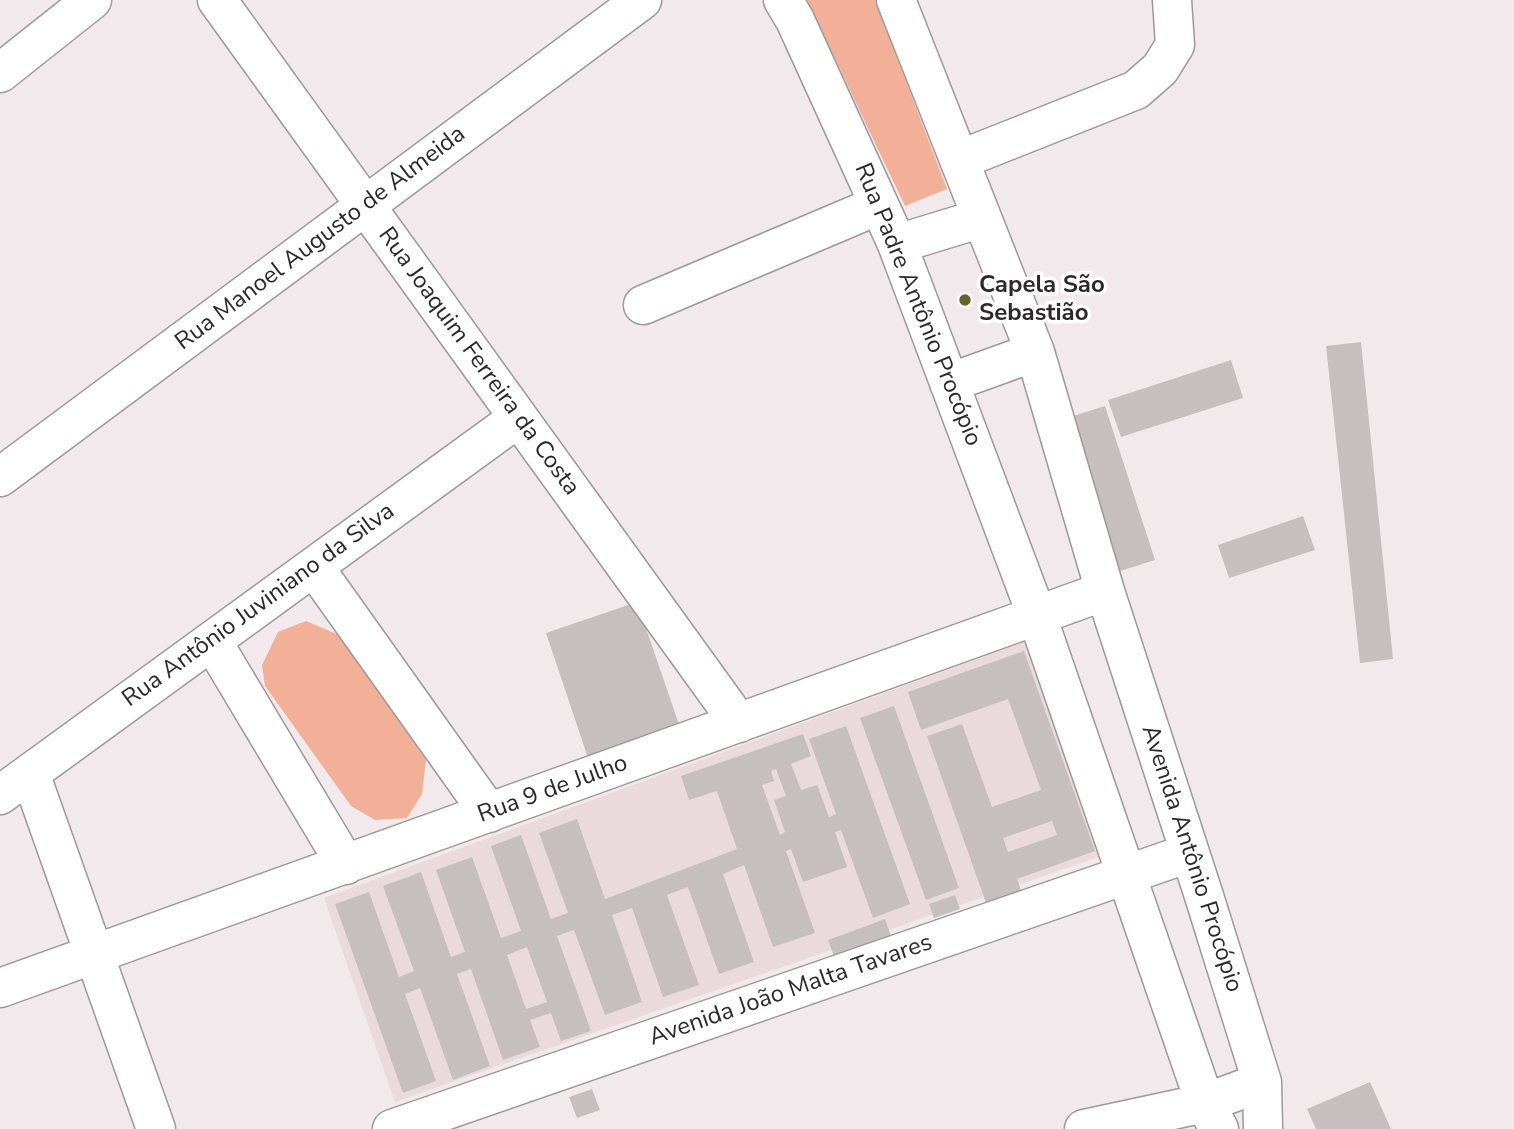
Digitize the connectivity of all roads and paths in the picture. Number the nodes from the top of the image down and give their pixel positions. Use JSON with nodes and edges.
{"nodes":[{"id":1,"x":92,"y":0,"type":"edge"},
{"id":2,"x":217,"y":0,"type":"edge"},
{"id":3,"x":642,"y":0,"type":"edge"},
{"id":4,"x":783,"y":0,"type":"edge"},
{"id":5,"x":896,"y":0,"type":"edge"},
{"id":6,"x":1172,"y":0,"type":"edge"},
{"id":7,"x":0,"y":73,"type":"edge"},
{"id":8,"x":959,"y":160,"type":"junction"},
{"id":9,"x":879,"y":205,"type":"junction"},
{"id":10,"x":366,"y":206,"type":"junction"},
{"id":11,"x":982,"y":218,"type":"junction"},
{"id":12,"x":897,"y":244,"type":"junction"},
{"id":13,"x":643,"y":304,"type":"dead end"},
{"id":14,"x":1035,"y":352,"type":"junction"},
{"id":15,"x":950,"y":383,"type":"junction"},
{"id":16,"x":519,"y":418,"type":"junction"},
{"id":17,"x":0,"y":477,"type":"edge"},
{"id":18,"x":314,"y":567,"type":"junction"},
{"id":19,"x":1105,"y":591,"type":"junction"},
{"id":20,"x":1037,"y":616,"type":"junction"},
{"id":21,"x":212,"y":641,"type":"junction"},
{"id":22,"x":739,"y":723,"type":"junction"},
{"id":23,"x":30,"y":773,"type":"junction"},
{"id":24,"x":0,"y":795,"type":"edge"},
{"id":25,"x":489,"y":813,"type":"junction"},
{"id":26,"x":1189,"y":853,"type":"junction"},
{"id":27,"x":346,"y":865,"type":"junction"},
{"id":28,"x":1127,"y":874,"type":"junction"},
{"id":29,"x":94,"y":955,"type":"junction"},
{"id":30,"x":0,"y":988,"type":"edge"},
{"id":31,"x":1262,"y":1082,"type":"junction"},
{"id":32,"x":1212,"y":1116,"type":"edge"},
{"id":33,"x":156,"y":1129,"type":"edge"},
{"id":34,"x":392,"y":1129,"type":"edge"},
{"id":35,"x":1084,"y":1129,"type":"edge"},
{"id":36,"x":1263,"y":1129,"type":"edge"}],
"edges":[{"from":1,"to":7,"type":"street"},
{"from":2,"to":10,"type":"street","name":"Rua Joaquim Ferreira da Costa"},
{"from":3,"to":10,"type":"street","name":"Rua Manoel Augusto de Almeida"},
{"from":4,"to":9,"type":"street","name":"Rua Padre Antônio Procópio"},
{"from":5,"to":8,"type":"street","name":"Avenida Antônio Procópio"},
{"from":6,"to":8,"type":"street"},
{"from":8,"to":11,"type":"street","name":"Avenida Antônio Procópio"},
{"from":9,"to":12,"type":"street","name":"Rua Padre Antônio Procópio"},
{"from":9,"to":13,"type":"street"},
{"from":10,"to":16,"type":"street","name":"Rua Joaquim Ferreira da Costa"},
{"from":10,"to":17,"type":"street","name":"Rua Manoel Augusto de Almeida"},
{"from":11,"to":12,"type":"street"},
{"from":11,"to":14,"type":"street","name":"Avenida Antônio Procópio"},
{"from":12,"to":15,"type":"street","name":"Rua Padre Antônio Procópio"},
{"from":14,"to":15,"type":"street"},
{"from":14,"to":19,"type":"street","name":"Avenida Antônio Procópio"},
{"from":15,"to":20,"type":"street","name":"Rua Padre Antônio Procópio"},
{"from":16,"to":18,"type":"street","name":"Rua Antônio Juviniano da Silva"},
{"from":16,"to":22,"type":"street","name":"Rua Joaquim Ferreira da Costa"},
{"from":18,"to":21,"type":"street","name":"Rua Antônio Juviniano da Silva"},
{"from":18,"to":25,"type":"street"},
{"from":19,"to":20,"type":"street","name":"Rua 9 de Julho"},
{"from":19,"to":26,"type":"street","name":"Avenida Antônio Procópio"},
{"from":20,"to":22,"type":"street","name":"Rua 9 de Julho"},
{"from":20,"to":28,"type":"street"},
{"from":21,"to":23,"type":"street","name":"Rua Antônio Juviniano da Silva"},
{"from":21,"to":27,"type":"street"},
{"from":22,"to":25,"type":"street","name":"Rua 9 de Julho"},
{"from":23,"to":24,"type":"street","name":"Rua Antônio Juviniano da Silva"},
{"from":23,"to":29,"type":"street"},
{"from":25,"to":27,"type":"street","name":"Rua 9 de Julho"},
{"from":26,"to":28,"type":"street","name":"Avenida João Malta Tavares"},
{"from":26,"to":31,"type":"street","name":"Avenida Antônio Procópio"},
{"from":27,"to":29,"type":"street","name":"Rua 9 de Julho"},
{"from":28,"to":32,"type":"street"},
{"from":28,"to":34,"type":"street","name":"Avenida João Malta Tavares"},
{"from":29,"to":30,"type":"street","name":"Rua 9 de Julho"},
{"from":29,"to":33,"type":"street"},
{"from":31,"to":32,"type":"street"},
{"from":31,"to":36,"type":"street","name":"Avenida Antônio Procópio"},
{"from":32,"to":35,"type":"street"}]}
